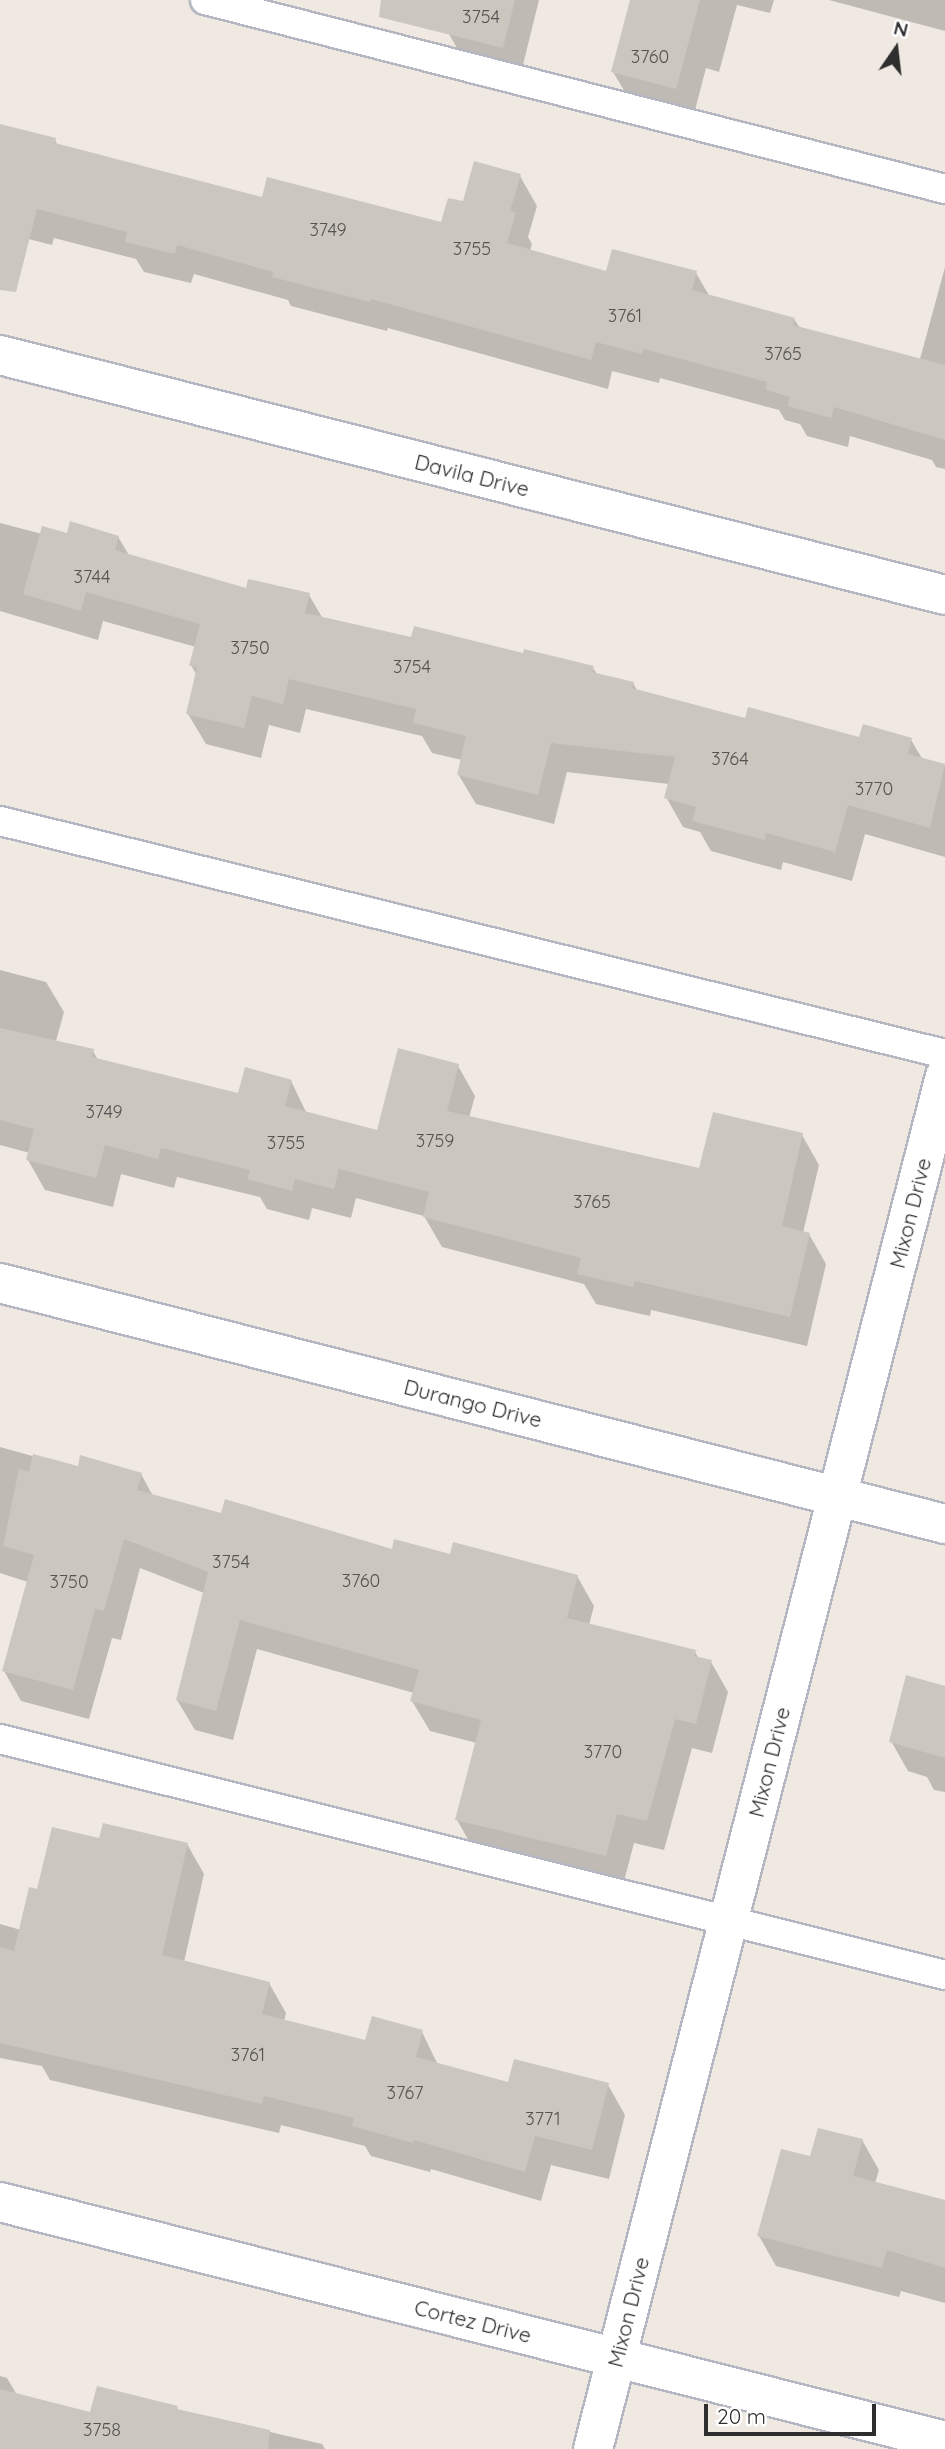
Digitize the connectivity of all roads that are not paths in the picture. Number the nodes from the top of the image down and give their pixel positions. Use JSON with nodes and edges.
{"nodes":[{"id":1,"x":205,"y":0,"type":"edge"},
{"id":2,"x":945,"y":189,"type":"edge"},
{"id":3,"x":0,"y":355,"type":"edge"},
{"id":4,"x":945,"y":596,"type":"edge"},
{"id":5,"x":0,"y":821,"type":"edge"},
{"id":6,"x":945,"y":1054,"type":"edge"},
{"id":7,"x":945,"y":1076,"type":"edge"},
{"id":8,"x":0,"y":1283,"type":"edge"},
{"id":9,"x":837,"y":1496,"type":"junction"},
{"id":10,"x":945,"y":1524,"type":"edge"},
{"id":11,"x":0,"y":1738,"type":"edge"},
{"id":12,"x":729,"y":1920,"type":"junction"},
{"id":13,"x":945,"y":1975,"type":"edge"},
{"id":14,"x":0,"y":2202,"type":"edge"},
{"id":15,"x":617,"y":2357,"type":"junction"},
{"id":16,"x":945,"y":2441,"type":"edge"},
{"id":17,"x":593,"y":2449,"type":"edge"}],
"edges":[{"from":1,"to":2,"type":"lane"},
{"from":3,"to":4,"type":"street","name":"Davila Drive"},
{"from":5,"to":6,"type":"lane"},
{"from":7,"to":9,"type":"street","name":"Mixon Drive"},
{"from":8,"to":9,"type":"street","name":"Durango Drive"},
{"from":9,"to":10,"type":"street","name":"Durango Drive"},
{"from":9,"to":12,"type":"street","name":"Mixon Drive"},
{"from":11,"to":12,"type":"lane"},
{"from":12,"to":13,"type":"lane"},
{"from":12,"to":15,"type":"street","name":"Mixon Drive"},
{"from":14,"to":15,"type":"street","name":"Cortez Drive"},
{"from":15,"to":16,"type":"street","name":"Cortez Drive"},
{"from":15,"to":17,"type":"street","name":"Mixon Drive"}]}
